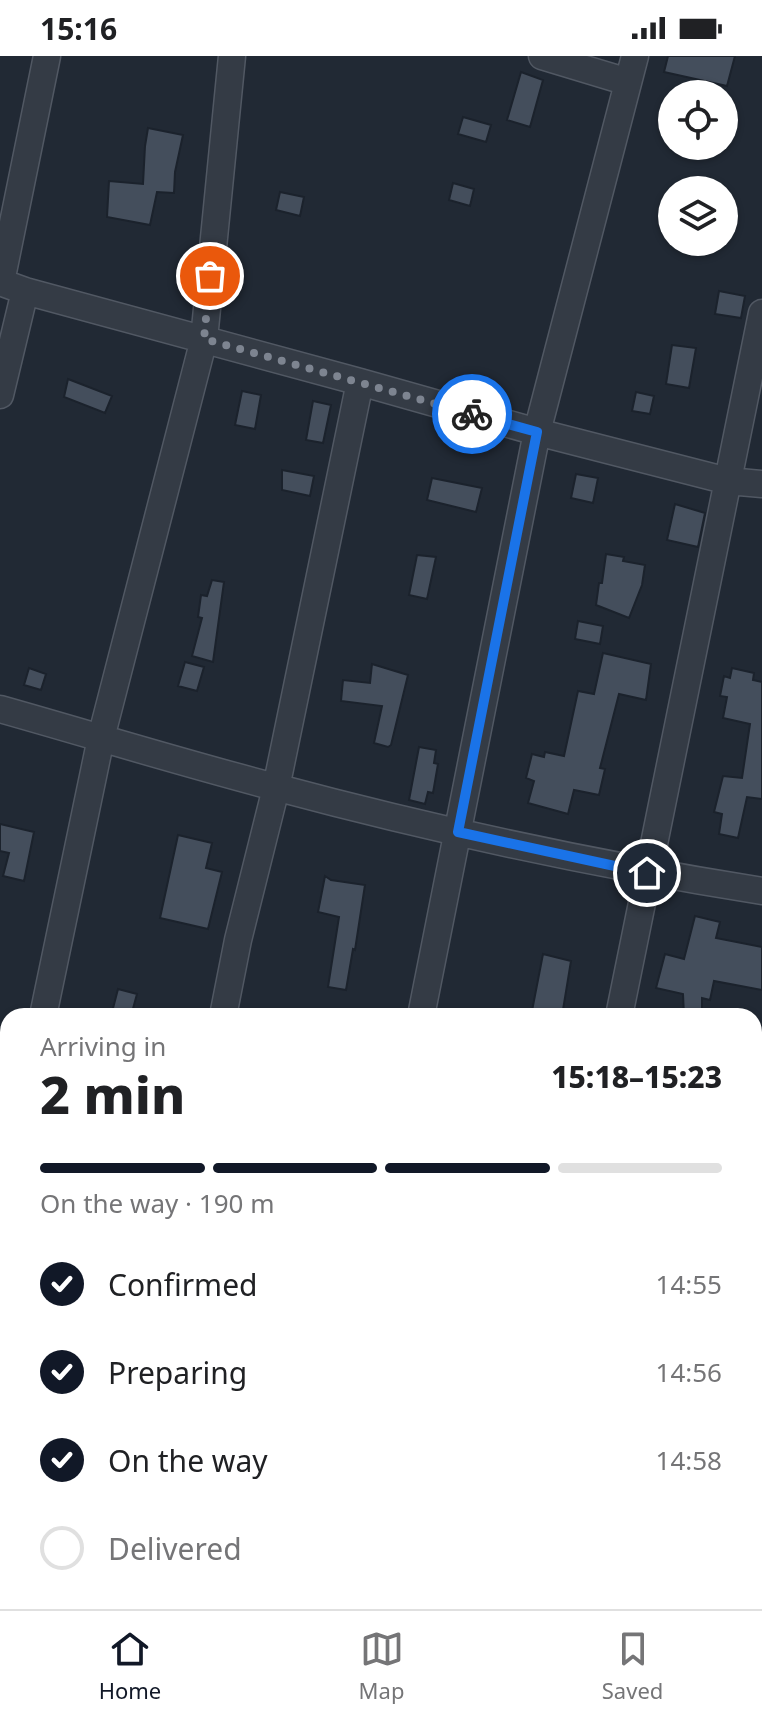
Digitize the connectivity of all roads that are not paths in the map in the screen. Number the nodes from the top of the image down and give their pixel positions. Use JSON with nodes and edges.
{"nodes":[{"id":1,"x":47,"y":56,"type":"edge"},
{"id":2,"x":232,"y":56,"type":"edge"},
{"id":3,"x":542,"y":56,"type":"edge"},
{"id":4,"x":635,"y":56,"type":"edge"},
{"id":5,"x":628,"y":82,"type":"junction"},
{"id":6,"x":8,"y":285,"type":"edge"},
{"id":7,"x":762,"y":313,"type":"edge"},
{"id":8,"x":204,"y":339,"type":"junction"},
{"id":9,"x":360,"y":382,"type":"junction"},
{"id":10,"x":0,"y":395,"type":"edge"},
{"id":11,"x":537,"y":432,"type":"junction"},
{"id":12,"x":728,"y":481,"type":"junction"},
{"id":13,"x":762,"y":484,"type":"edge"},
{"id":14,"x":0,"y":709,"type":"edge"},
{"id":15,"x":101,"y":738,"type":"junction"},
{"id":16,"x":276,"y":788,"type":"junction"},
{"id":17,"x":458,"y":832,"type":"junction"},
{"id":18,"x":647,"y":873,"type":"junction"},
{"id":19,"x":762,"y":891,"type":"edge"},
{"id":20,"x":45,"y":1008,"type":"edge"},
{"id":21,"x":225,"y":1008,"type":"edge"},
{"id":22,"x":423,"y":1008,"type":"edge"},
{"id":23,"x":621,"y":1008,"type":"edge"}],
"edges":[{"from":1,"to":6,"type":"street"},
{"from":2,"to":8,"type":"street"},
{"from":3,"to":5,"type":"street"},
{"from":4,"to":5,"type":"street"},
{"from":5,"to":11,"type":"street"},
{"from":6,"to":8,"type":"street"},
{"from":6,"to":10,"type":"street"},
{"from":7,"to":12,"type":"street"},
{"from":8,"to":9,"type":"street"},
{"from":8,"to":15,"type":"street"},
{"from":9,"to":11,"type":"street"},
{"from":9,"to":16,"type":"street"},
{"from":11,"to":12,"type":"street"},
{"from":11,"to":17,"type":"street"},
{"from":12,"to":13,"type":"street"},
{"from":12,"to":18,"type":"street"},
{"from":14,"to":15,"type":"street"},
{"from":15,"to":16,"type":"street"},
{"from":15,"to":20,"type":"street"},
{"from":16,"to":17,"type":"street"},
{"from":16,"to":21,"type":"street"},
{"from":17,"to":18,"type":"street"},
{"from":17,"to":22,"type":"street"},
{"from":18,"to":19,"type":"street"},
{"from":18,"to":23,"type":"street"}]}
